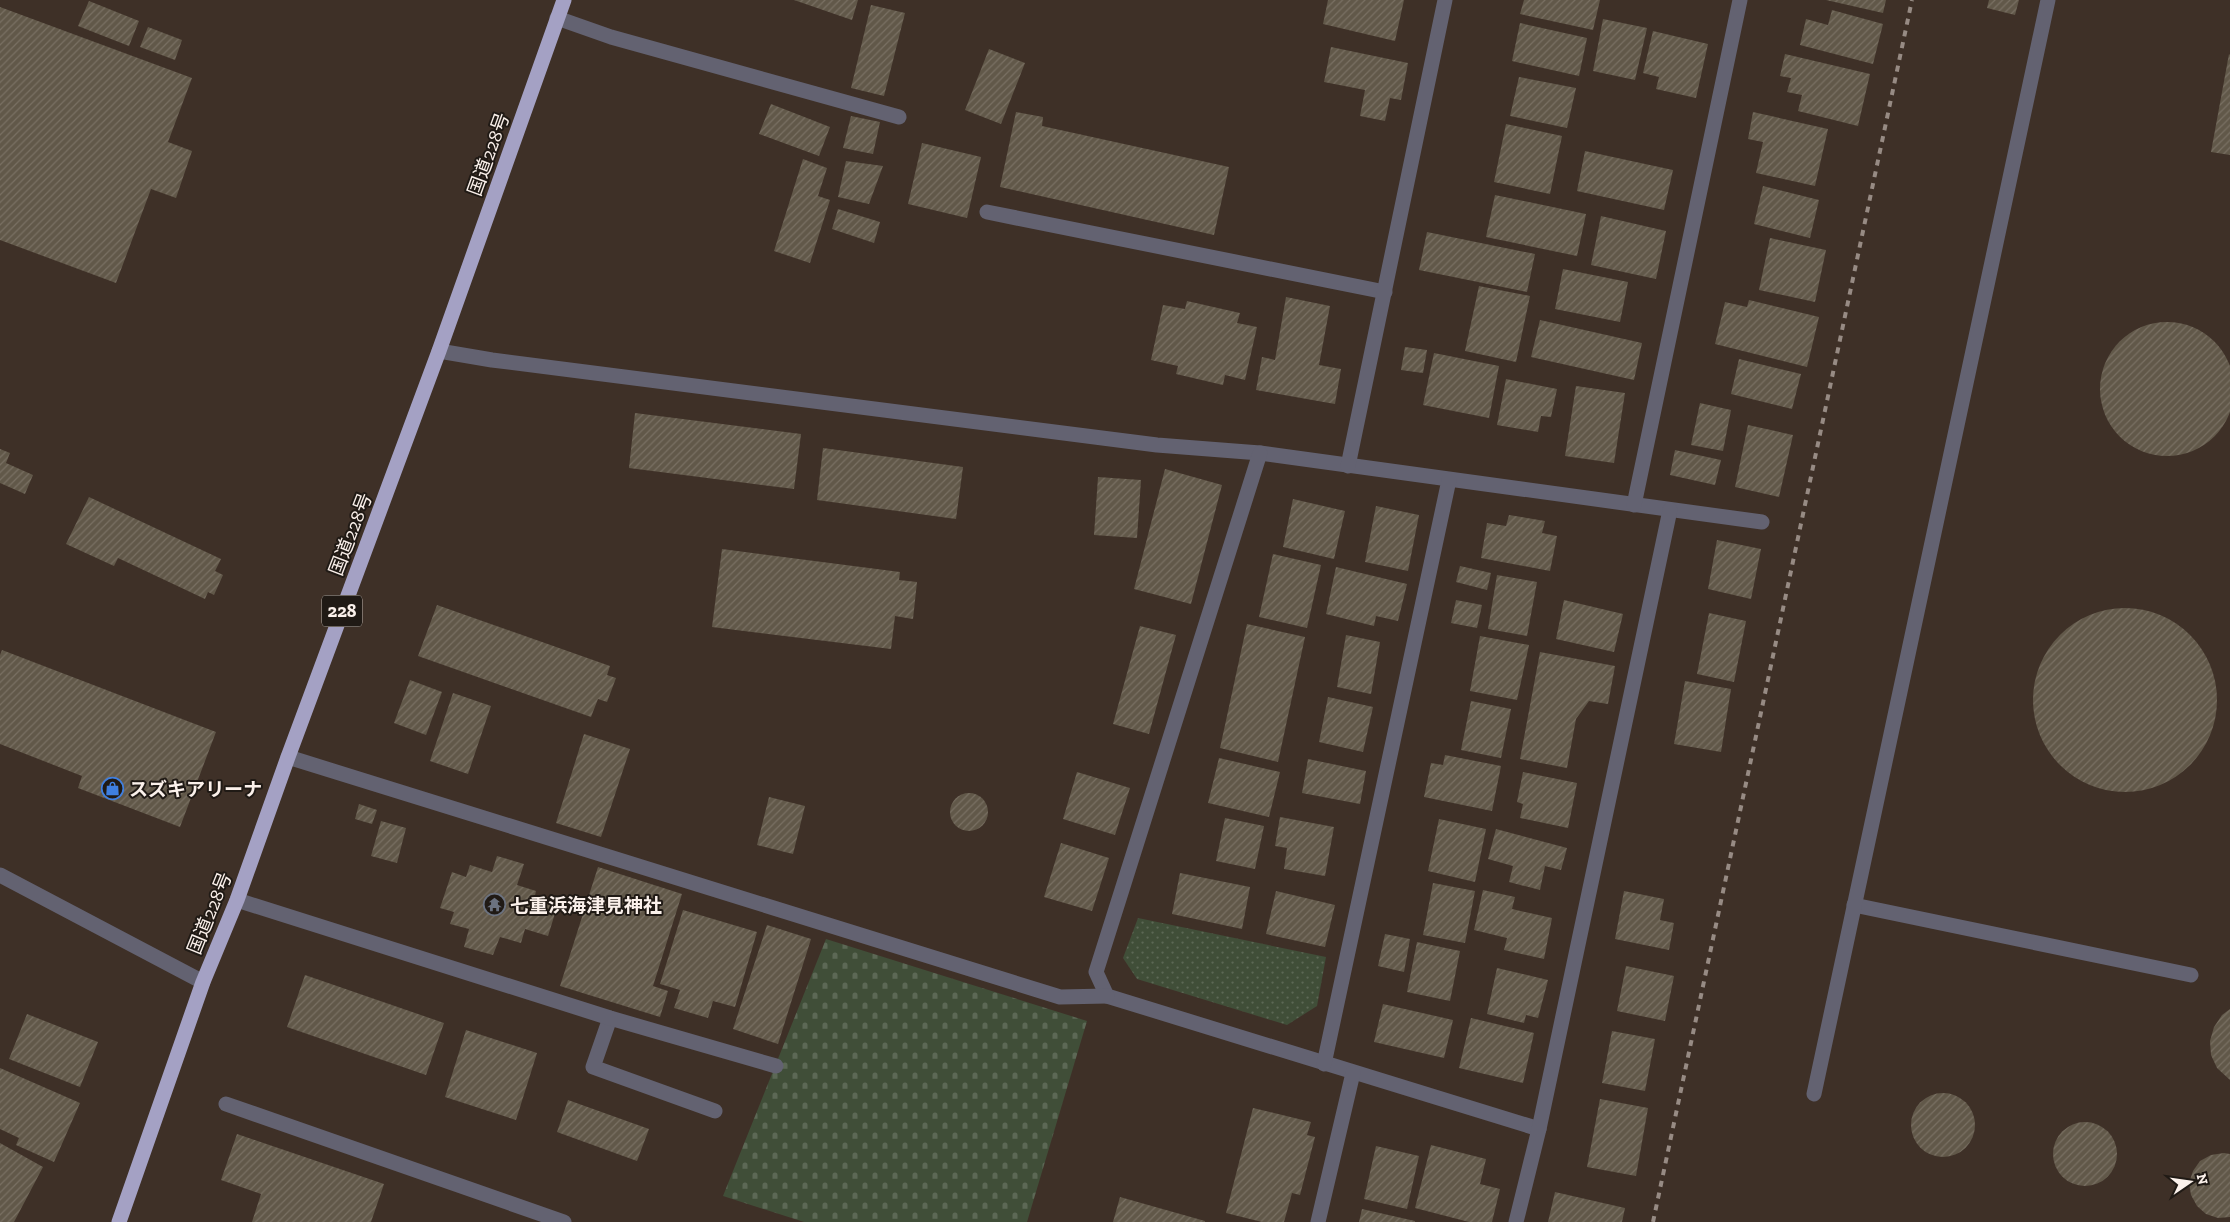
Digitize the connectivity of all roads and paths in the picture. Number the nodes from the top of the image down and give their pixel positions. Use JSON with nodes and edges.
{"nodes":[{"id":1,"x":564,"y":0,"type":"edge"},
{"id":2,"x":1445,"y":0,"type":"edge"},
{"id":3,"x":1740,"y":0,"type":"edge"},
{"id":4,"x":2048,"y":0,"type":"edge"},
{"id":5,"x":557,"y":18,"type":"junction"},
{"id":6,"x":899,"y":117,"type":"dead end"},
{"id":7,"x":987,"y":212,"type":"dead end"},
{"id":8,"x":1385,"y":292,"type":"junction"},
{"id":9,"x":440,"y":351,"type":"junction"},
{"id":10,"x":1260,"y":453,"type":"junction"},
{"id":11,"x":1348,"y":466,"type":"junction"},
{"id":12,"x":1449,"y":480,"type":"junction"},
{"id":13,"x":1634,"y":505,"type":"junction"},
{"id":14,"x":1670,"y":510,"type":"junction"},
{"id":15,"x":1762,"y":522,"type":"dead end"},
{"id":16,"x":288,"y":757,"type":"junction"},
{"id":17,"x":0,"y":875,"type":"edge"},
{"id":18,"x":237,"y":900,"type":"junction"},
{"id":19,"x":1854,"y":905,"type":"junction"},
{"id":20,"x":2191,"y":975,"type":"dead end"},
{"id":21,"x":203,"y":982,"type":"junction"},
{"id":22,"x":1107,"y":996,"type":"junction"},
{"id":23,"x":610,"y":1018,"type":"junction"},
{"id":24,"x":1324,"y":1064,"type":"junction"},
{"id":25,"x":776,"y":1066,"type":"dead end"},
{"id":26,"x":1353,"y":1073,"type":"junction"},
{"id":27,"x":1814,"y":1094,"type":"dead end"},
{"id":28,"x":226,"y":1104,"type":"dead end"},
{"id":29,"x":715,"y":1110,"type":"dead end"},
{"id":30,"x":1539,"y":1129,"type":"junction"},
{"id":31,"x":119,"y":1222,"type":"edge"},
{"id":32,"x":564,"y":1222,"type":"edge"},
{"id":33,"x":1318,"y":1222,"type":"edge"},
{"id":34,"x":1516,"y":1222,"type":"edge"}],
"edges":[{"from":1,"to":5,"type":"highway","name":"国道228号","number":"228"},
{"from":2,"to":8,"type":"street"},
{"from":3,"to":13,"type":"street"},
{"from":4,"to":19,"type":"street"},
{"from":5,"to":6,"type":"street"},
{"from":5,"to":9,"type":"highway","name":"国道228号","number":"228"},
{"from":7,"to":8,"type":"street"},
{"from":8,"to":11,"type":"street"},
{"from":9,"to":10,"type":"street"},
{"from":9,"to":16,"type":"highway","name":"国道228号","number":"228"},
{"from":10,"to":11,"type":"street"},
{"from":10,"to":22,"type":"street"},
{"from":11,"to":12,"type":"street"},
{"from":12,"to":13,"type":"street"},
{"from":12,"to":24,"type":"street"},
{"from":13,"to":14,"type":"street"},
{"from":14,"to":15,"type":"street"},
{"from":14,"to":30,"type":"street"},
{"from":16,"to":18,"type":"highway","name":"国道228号","number":"228"},
{"from":16,"to":22,"type":"street"},
{"from":17,"to":21,"type":"street"},
{"from":18,"to":21,"type":"highway","name":"国道228号","number":"228"},
{"from":18,"to":23,"type":"street"},
{"from":19,"to":20,"type":"street"},
{"from":19,"to":27,"type":"street"},
{"from":21,"to":31,"type":"highway","name":"国道228号","number":"228"},
{"from":22,"to":24,"type":"street"},
{"from":23,"to":25,"type":"street"},
{"from":23,"to":29,"type":"street"},
{"from":24,"to":26,"type":"street"},
{"from":26,"to":30,"type":"street"},
{"from":26,"to":33,"type":"street"},
{"from":28,"to":32,"type":"street"},
{"from":30,"to":34,"type":"street"}]}
